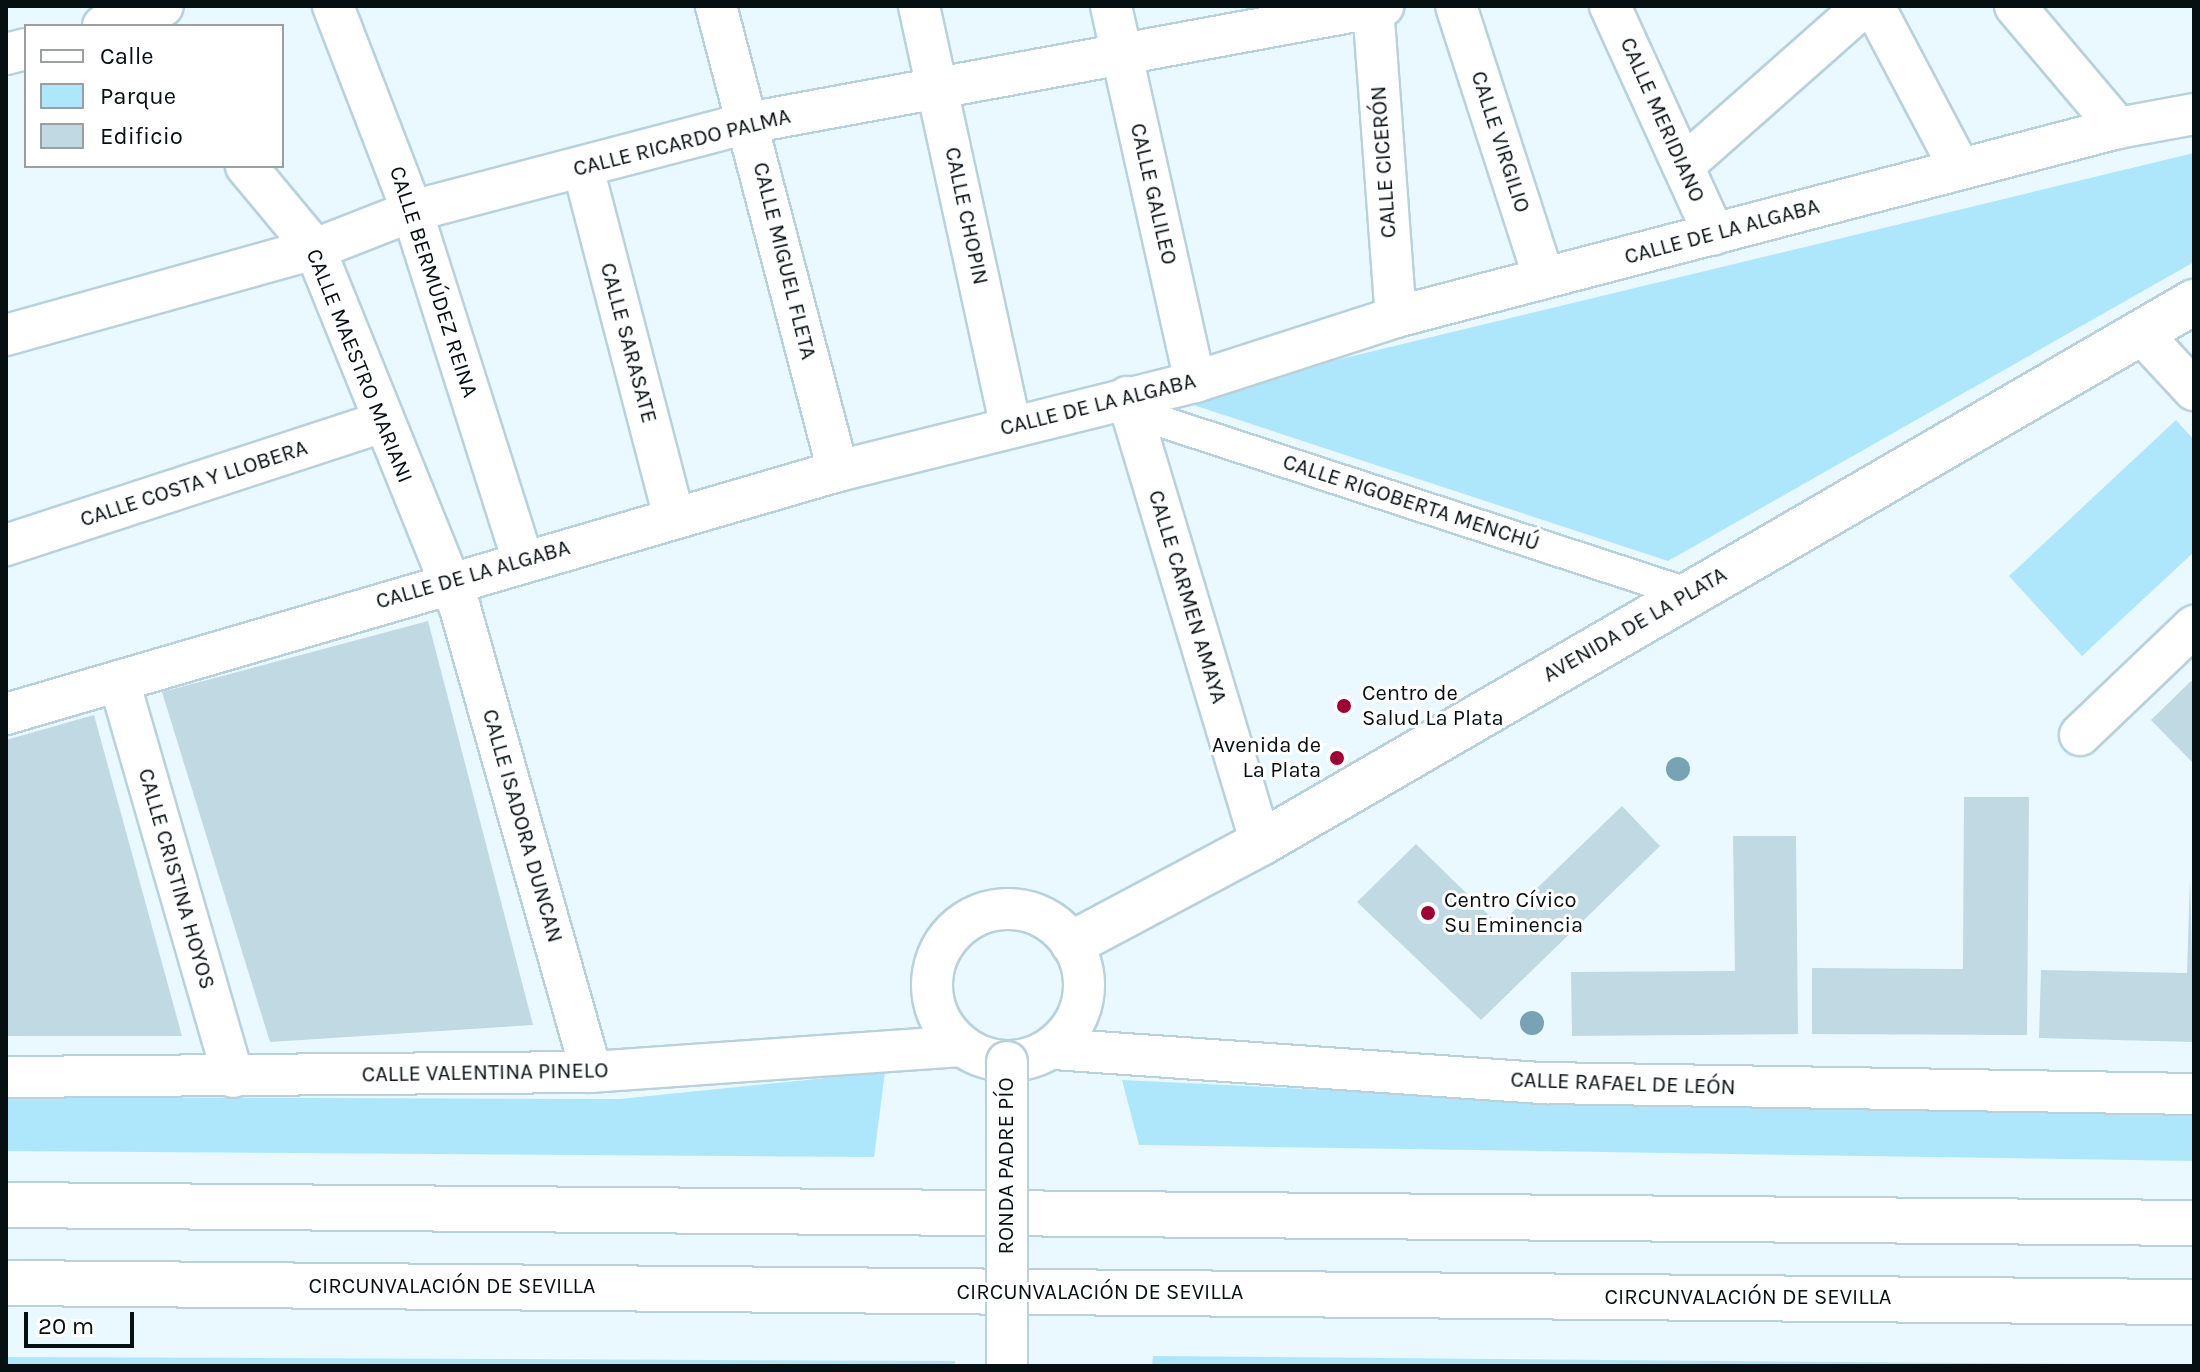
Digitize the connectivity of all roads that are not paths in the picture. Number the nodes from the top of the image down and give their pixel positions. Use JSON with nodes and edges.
{"nodes":[{"id":1,"x":163,"y":6,"type":"edge"},
{"id":2,"x":333,"y":6,"type":"edge"},
{"id":3,"x":716,"y":6,"type":"edge"},
{"id":4,"x":919,"y":6,"type":"edge"},
{"id":5,"x":1111,"y":6,"type":"edge"},
{"id":6,"x":1456,"y":6,"type":"edge"},
{"id":7,"x":1610,"y":6,"type":"edge"},
{"id":8,"x":1864,"y":6,"type":"edge"},
{"id":9,"x":1874,"y":6,"type":"edge"},
{"id":10,"x":2015,"y":6,"type":"edge"},
{"id":11,"x":1376,"y":7,"type":"edge"},
{"id":12,"x":118,"y":19,"type":"edge"},
{"id":13,"x":1121,"y":52,"type":"junction"},
{"id":14,"x":937,"y":87,"type":"junction"},
{"id":15,"x":2194,"y":114,"type":"edge"},
{"id":16,"x":748,"y":123,"type":"junction"},
{"id":17,"x":2118,"y":128,"type":"junction"},
{"id":18,"x":1683,"y":166,"type":"junction"},
{"id":19,"x":248,"y":168,"type":"edge"},
{"id":20,"x":583,"y":168,"type":"junction"},
{"id":21,"x":1960,"y":169,"type":"junction"},
{"id":22,"x":412,"y":211,"type":"junction"},
{"id":23,"x":1714,"y":234,"type":"junction"},
{"id":24,"x":315,"y":249,"type":"junction"},
{"id":25,"x":1544,"y":278,"type":"junction"},
{"id":26,"x":2194,"y":302,"type":"edge"},
{"id":27,"x":1396,"y":317,"type":"junction"},
{"id":28,"x":2141,"y":333,"type":"junction"},
{"id":29,"x":6,"y":335,"type":"edge"},
{"id":30,"x":1195,"y":382,"type":"junction"},
{"id":31,"x":2194,"y":390,"type":"edge"},
{"id":32,"x":1130,"y":404,"type":"junction"},
{"id":33,"x":383,"y":422,"type":"junction"},
{"id":34,"x":1011,"y":427,"type":"junction"},
{"id":35,"x":838,"y":471,"type":"junction"},
{"id":36,"x":674,"y":518,"type":"junction"},
{"id":37,"x":6,"y":545,"type":"edge"},
{"id":38,"x":523,"y":560,"type":"junction"},
{"id":39,"x":447,"y":582,"type":"junction"},
{"id":40,"x":1690,"y":594,"type":"junction"},
{"id":41,"x":2194,"y":626,"type":"edge"},
{"id":42,"x":119,"y":681,"type":"junction"},
{"id":43,"x":6,"y":714,"type":"edge"},
{"id":44,"x":2080,"y":735,"type":"dead end"},
{"id":45,"x":1261,"y":843,"type":"junction"},
{"id":46,"x":1073,"y":943,"type":"junction"},
{"id":47,"x":962,"y":1046,"type":"junction"},
{"id":48,"x":1054,"y":1049,"type":"junction"},
{"id":49,"x":1007,"y":1062,"type":"junction"},
{"id":50,"x":591,"y":1072,"type":"junction"},
{"id":51,"x":6,"y":1077,"type":"edge"},
{"id":52,"x":233,"y":1077,"type":"junction"},
{"id":53,"x":2194,"y":1094,"type":"edge"},
{"id":54,"x":6,"y":1205,"type":"edge"},
{"id":55,"x":2194,"y":1223,"type":"edge"},
{"id":56,"x":6,"y":1283,"type":"edge"},
{"id":57,"x":2194,"y":1302,"type":"edge"},
{"id":58,"x":1007,"y":1366,"type":"edge"}],
"edges":[{"from":1,"to":12,"type":"street"},
{"from":2,"to":22,"type":"street","name":"CALLE BERMÚDEZ REINA"},
{"from":3,"to":16,"type":"street","name":"CALLE MIGUEL FLETA"},
{"from":4,"to":14,"type":"street","name":"CALLE CHOPIN"},
{"from":5,"to":13,"type":"street","name":"CALLE GALILEO"},
{"from":6,"to":25,"type":"street","name":"CALLE VIRGILIO"},
{"from":7,"to":18,"type":"street","name":"CALLE MERIDIANO"},
{"from":8,"to":18,"type":"street"},
{"from":9,"to":21,"type":"street"},
{"from":10,"to":17,"type":"street"},
{"from":11,"to":13,"type":"street","name":"CALLE RICARDO PALMA"},
{"from":11,"to":27,"type":"street","name":"CALLE CICERÓN"},
{"from":13,"to":14,"type":"street","name":"CALLE RICARDO PALMA"},
{"from":13,"to":30,"type":"street","name":"CALLE GALILEO"},
{"from":14,"to":16,"type":"street","name":"CALLE RICARDO PALMA"},
{"from":14,"to":34,"type":"street","name":"CALLE CHOPIN"},
{"from":15,"to":17,"type":"street","name":"CALLE DE LA ALGABA"},
{"from":16,"to":20,"type":"street","name":"CALLE RICARDO PALMA"},
{"from":16,"to":35,"type":"street","name":"CALLE MIGUEL FLETA"},
{"from":17,"to":21,"type":"street","name":"CALLE DE LA ALGABA"},
{"from":18,"to":23,"type":"street","name":"CALLE MERIDIANO"},
{"from":19,"to":24,"type":"street","name":"CALLE MAESTRO MARIANI"},
{"from":20,"to":22,"type":"street","name":"CALLE RICARDO PALMA"},
{"from":20,"to":36,"type":"street","name":"CALLE SARASATE"},
{"from":21,"to":23,"type":"street","name":"CALLE DE LA ALGABA"},
{"from":22,"to":24,"type":"street","name":"CALLE RICARDO PALMA"},
{"from":22,"to":38,"type":"street","name":"CALLE BERMÚDEZ REINA"},
{"from":23,"to":25,"type":"street","name":"CALLE DE LA ALGABA"},
{"from":24,"to":29,"type":"street","name":"CALLE RICARDO PALMA"},
{"from":24,"to":33,"type":"street","name":"CALLE MAESTRO MARIANI"},
{"from":25,"to":27,"type":"street","name":"CALLE DE LA ALGABA"},
{"from":26,"to":28,"type":"main road","name":"AVENIDA DE LA PLATA"},
{"from":27,"to":30,"type":"street","name":"CALLE DE LA ALGABA"},
{"from":28,"to":31,"type":"street"},
{"from":28,"to":40,"type":"main road","name":"AVENIDA DE LA PLATA"},
{"from":30,"to":32,"type":"street","name":"CALLE DE LA ALGABA"},
{"from":32,"to":34,"type":"street","name":"CALLE DE LA ALGABA"},
{"from":32,"to":40,"type":"street","name":"CALLE RIGOBERTA MENCHÚ"},
{"from":32,"to":45,"type":"street","name":"CALLE CARMEN AMAYA"},
{"from":33,"to":37,"type":"street","name":"CALLE COSTA Y LLOBERA"},
{"from":33,"to":39,"type":"street","name":"CALLE MAESTRO MARIANI"},
{"from":34,"to":35,"type":"street","name":"CALLE DE LA ALGABA"},
{"from":35,"to":36,"type":"street","name":"CALLE DE LA ALGABA"},
{"from":36,"to":38,"type":"street","name":"CALLE DE LA ALGABA"},
{"from":38,"to":39,"type":"street","name":"CALLE DE LA ALGABA"},
{"from":39,"to":42,"type":"street","name":"CALLE DE LA ALGABA"},
{"from":39,"to":50,"type":"street","name":"CALLE ISADORA DUNCAN"},
{"from":40,"to":45,"type":"main road","name":"AVENIDA DE LA PLATA"},
{"from":41,"to":44,"type":"street"},
{"from":42,"to":43,"type":"street","name":"CALLE DE LA ALGABA"},
{"from":42,"to":52,"type":"street","name":"CALLE CRISTINA HOYOS"},
{"from":45,"to":46,"type":"main road","name":"AVENIDA DE LA PLATA"},
{"from":46,"to":47,"type":"street"},
{"from":46,"to":48,"type":"street"},
{"from":47,"to":49,"type":"street"},
{"from":47,"to":50,"type":"street","name":"CALLE VALENTINA PINELO"},
{"from":48,"to":49,"type":"street"},
{"from":48,"to":53,"type":"street","name":"CALLE RAFAEL DE LEÓN"},
{"from":49,"to":58,"type":"street","name":"RONDA PADRE PÍO","bridge":true},
{"from":50,"to":52,"type":"street","name":"CALLE VALENTINA PINELO"},
{"from":51,"to":52,"type":"street","name":"CALLE VALENTINA PINELO"},
{"from":54,"to":55,"type":"main road"},
{"from":56,"to":57,"type":"main road","name":"CIRCUNVALACIÓN DE SEVILLA"}]}
